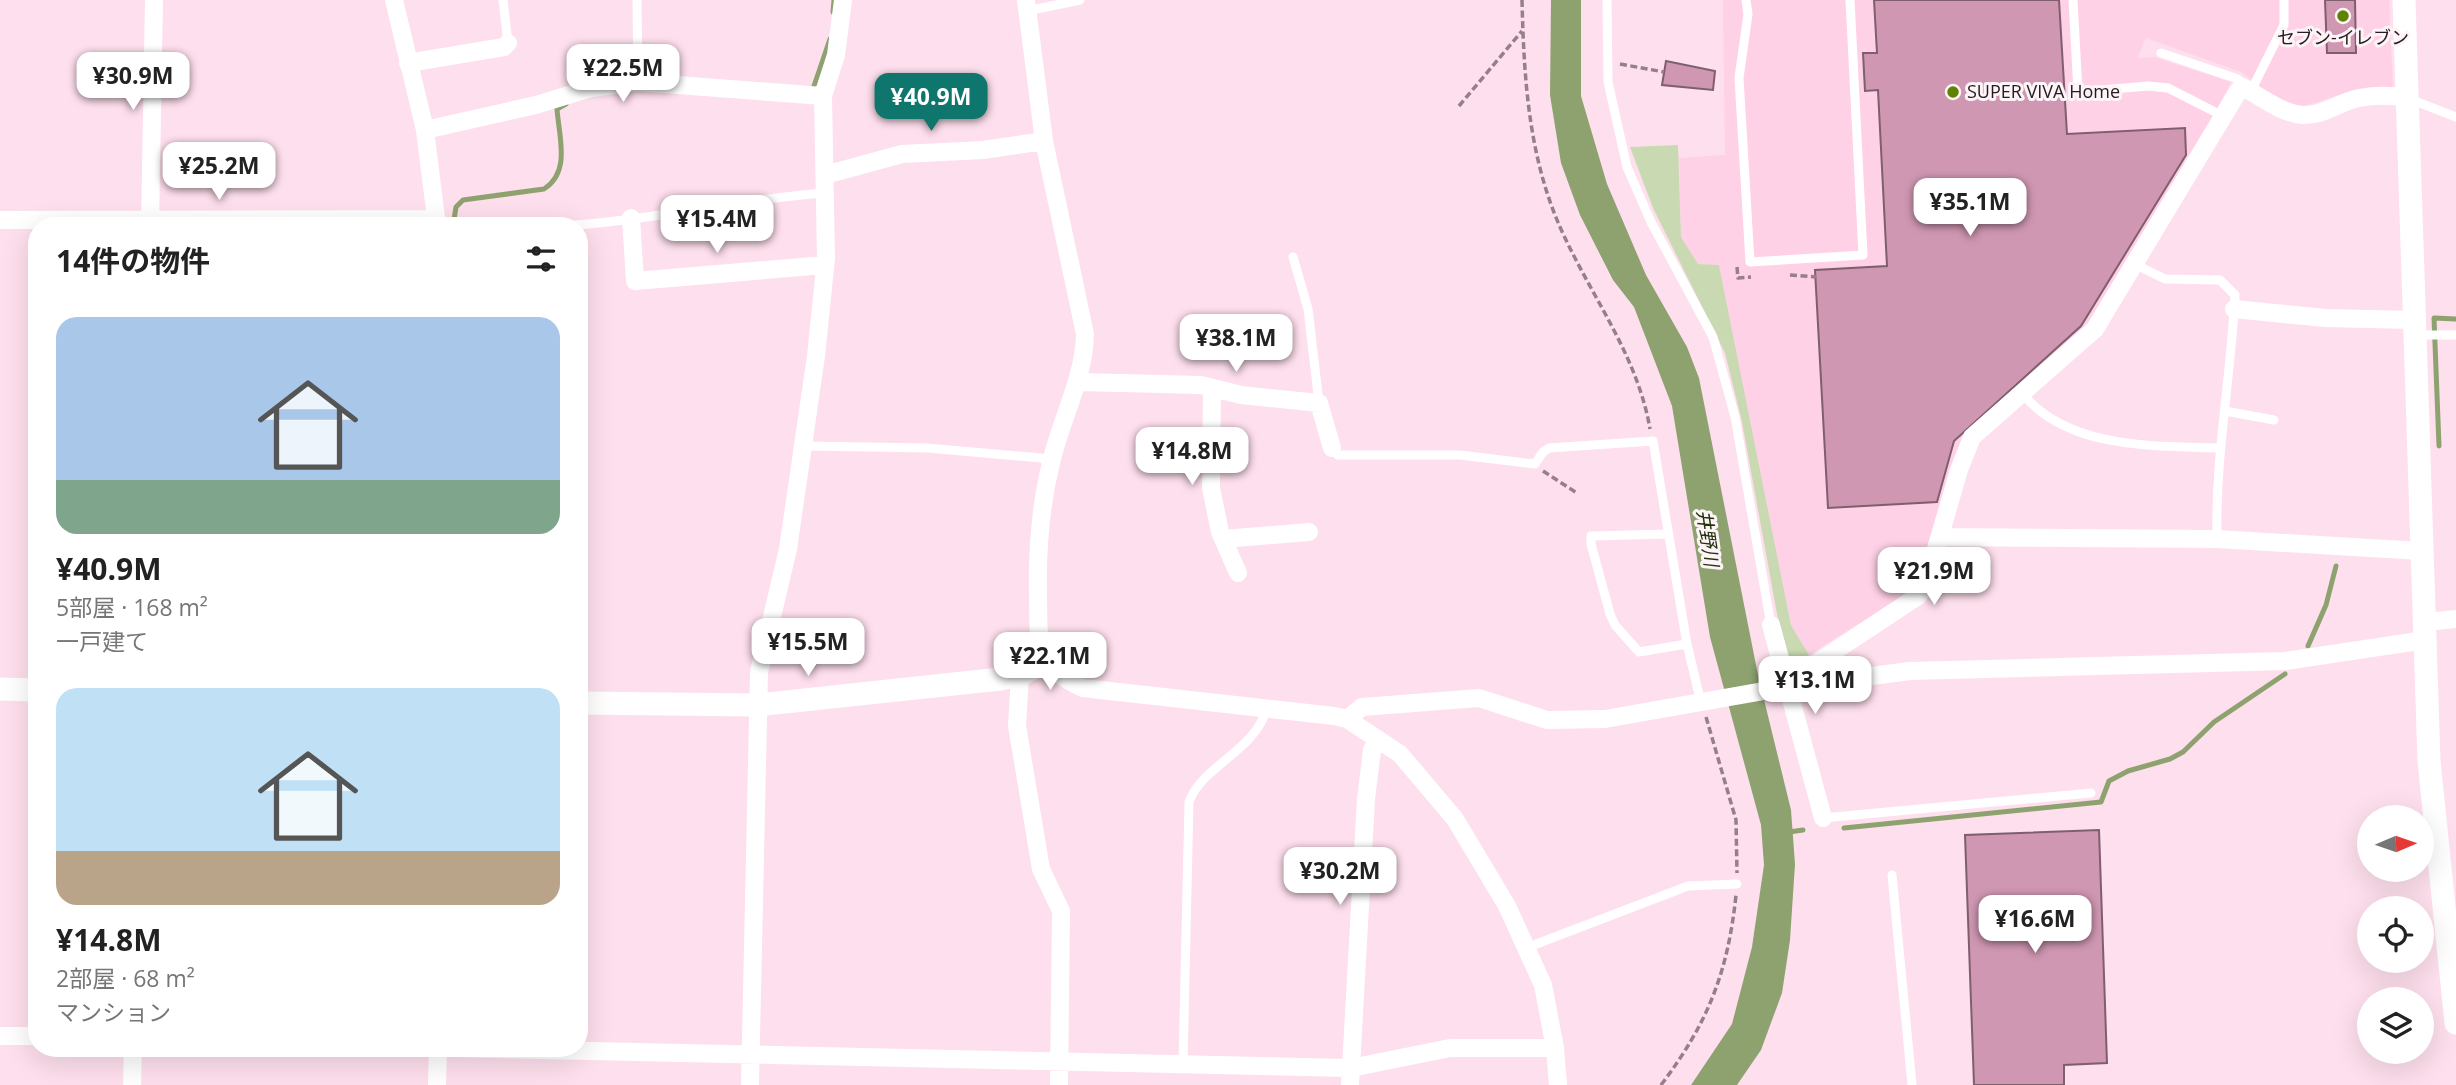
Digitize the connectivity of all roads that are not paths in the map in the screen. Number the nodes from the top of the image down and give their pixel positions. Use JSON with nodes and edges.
{"nodes":[{"id":1,"x":154,"y":0,"type":"edge"},
{"id":2,"x":394,"y":0,"type":"edge"},
{"id":3,"x":503,"y":0,"type":"edge"},
{"id":4,"x":637,"y":0,"type":"edge"},
{"id":5,"x":843,"y":0,"type":"edge"},
{"id":6,"x":1080,"y":0,"type":"edge"},
{"id":7,"x":1607,"y":0,"type":"edge"},
{"id":8,"x":1746,"y":0,"type":"edge"},
{"id":9,"x":1850,"y":0,"type":"edge"},
{"id":10,"x":2073,"y":0,"type":"edge"},
{"id":11,"x":2284,"y":0,"type":"edge"},
{"id":12,"x":2404,"y":0,"type":"edge"},
{"id":13,"x":1026,"y":6,"type":"edge"},
{"id":14,"x":508,"y":43,"type":"joint"},
{"id":15,"x":2161,"y":53,"type":"dead end"},
{"id":16,"x":408,"y":63,"type":"junction"},
{"id":17,"x":638,"y":82,"type":"junction"},
{"id":18,"x":2247,"y":89,"type":"junction"},
{"id":19,"x":823,"y":96,"type":"junction"},
{"id":20,"x":2408,"y":98,"type":"junction"},
{"id":21,"x":2223,"y":116,"type":"junction"},
{"id":22,"x":2456,"y":117,"type":"edge"},
{"id":23,"x":425,"y":130,"type":"junction"},
{"id":24,"x":1044,"y":141,"type":"junction"},
{"id":25,"x":825,"y":184,"type":"junction"},
{"id":26,"x":150,"y":217,"type":"edge"},
{"id":27,"x":436,"y":217,"type":"edge"},
{"id":28,"x":631,"y":218,"type":"junction"},
{"id":29,"x":0,"y":220,"type":"edge"},
{"id":30,"x":28,"y":221,"type":"edge"},
{"id":31,"x":588,"y":224,"type":"edge"},
{"id":32,"x":1293,"y":257,"type":"dead end"},
{"id":33,"x":2134,"y":264,"type":"junction"},
{"id":34,"x":825,"y":265,"type":"junction"},
{"id":35,"x":2234,"y":309,"type":"junction"},
{"id":36,"x":2415,"y":328,"type":"junction"},
{"id":37,"x":2456,"y":335,"type":"edge"},
{"id":38,"x":1079,"y":382,"type":"junction"},
{"id":39,"x":1212,"y":388,"type":"junction"},
{"id":40,"x":2022,"y":393,"type":"junction"},
{"id":41,"x":1319,"y":403,"type":"junction"},
{"id":42,"x":2225,"y":411,"type":"junction"},
{"id":43,"x":2274,"y":419,"type":"dead end"},
{"id":44,"x":805,"y":446,"type":"junction"},
{"id":45,"x":1332,"y":448,"type":"joint"},
{"id":46,"x":2218,"y":448,"type":"junction"},
{"id":47,"x":1051,"y":462,"type":"junction"},
{"id":48,"x":1309,"y":532,"type":"dead end"},
{"id":49,"x":1667,"y":534,"type":"junction"},
{"id":50,"x":1941,"y":537,"type":"junction"},
{"id":51,"x":1223,"y":539,"type":"junction"},
{"id":52,"x":2217,"y":540,"type":"junction"},
{"id":53,"x":2421,"y":551,"type":"junction"},
{"id":54,"x":1238,"y":573,"type":"dead end"},
{"id":55,"x":2456,"y":620,"type":"edge"},
{"id":56,"x":1771,"y":625,"type":"joint"},
{"id":57,"x":2425,"y":631,"type":"junction"},
{"id":58,"x":1687,"y":644,"type":"junction"},
{"id":59,"x":1045,"y":662,"type":"junction"},
{"id":60,"x":1020,"y":675,"type":"junction"},
{"id":61,"x":1783,"y":682,"type":"junction"},
{"id":62,"x":0,"y":690,"type":"edge"},
{"id":63,"x":28,"y":690,"type":"edge"},
{"id":64,"x":588,"y":703,"type":"edge"},
{"id":65,"x":757,"y":705,"type":"junction"},
{"id":66,"x":1267,"y":706,"type":"junction"},
{"id":67,"x":1704,"y":706,"type":"junction"},
{"id":68,"x":1347,"y":719,"type":"junction"},
{"id":69,"x":1377,"y":740,"type":"junction"},
{"id":70,"x":2091,"y":793,"type":"dead end"},
{"id":71,"x":1823,"y":818,"type":"joint"},
{"id":72,"x":2448,"y":871,"type":"edge"},
{"id":73,"x":1892,"y":875,"type":"dead end"},
{"id":74,"x":1737,"y":884,"type":"road end"},
{"id":75,"x":1527,"y":948,"type":"junction"},
{"id":76,"x":2456,"y":1023,"type":"edge"},
{"id":77,"x":0,"y":1036,"type":"edge"},
{"id":78,"x":28,"y":1036,"type":"edge"},
{"id":79,"x":1555,"y":1048,"type":"junction"},
{"id":80,"x":588,"y":1051,"type":"edge"},
{"id":81,"x":750,"y":1055,"type":"junction"},
{"id":82,"x":133,"y":1057,"type":"edge"},
{"id":83,"x":438,"y":1057,"type":"edge"},
{"id":84,"x":1059,"y":1062,"type":"junction"},
{"id":85,"x":1183,"y":1064,"type":"junction"},
{"id":86,"x":1350,"y":1076,"type":"edge"},
{"id":87,"x":132,"y":1085,"type":"edge"},
{"id":88,"x":437,"y":1085,"type":"edge"},
{"id":89,"x":750,"y":1085,"type":"edge"},
{"id":90,"x":1059,"y":1085,"type":"edge"},
{"id":91,"x":1558,"y":1085,"type":"edge"},
{"id":92,"x":1912,"y":1085,"type":"edge"}],
"edges":[{"from":1,"to":26,"type":"street"},
{"from":2,"to":16,"type":"street"},
{"from":3,"to":14,"type":"lane"},
{"from":4,"to":17,"type":"lane"},
{"from":5,"to":19,"type":"street"},
{"from":6,"to":13,"type":"lane"},
{"from":7,"to":56,"type":"lane"},
{"from":8,"to":9,"type":"lane"},
{"from":10,"to":21,"type":"lane"},
{"from":11,"to":18,"type":"lane"},
{"from":12,"to":20,"type":"street"},
{"from":13,"to":24,"type":"street"},
{"from":14,"to":16,"type":"street"},
{"from":15,"to":18,"type":"lane"},
{"from":16,"to":23,"type":"street"},
{"from":17,"to":19,"type":"street"},
{"from":17,"to":23,"type":"street"},
{"from":18,"to":20,"type":"street"},
{"from":18,"to":21,"type":"street"},
{"from":19,"to":25,"type":"street"},
{"from":20,"to":22,"type":"lane"},
{"from":20,"to":36,"type":"street"},
{"from":21,"to":33,"type":"street"},
{"from":23,"to":27,"type":"street"},
{"from":24,"to":25,"type":"street"},
{"from":24,"to":38,"type":"street"},
{"from":25,"to":28,"type":"lane"},
{"from":25,"to":34,"type":"street"},
{"from":28,"to":31,"type":"lane"},
{"from":28,"to":34,"type":"street"},
{"from":29,"to":30,"type":"street"},
{"from":32,"to":41,"type":"lane"},
{"from":33,"to":35,"type":"lane"},
{"from":33,"to":40,"type":"street"},
{"from":34,"to":44,"type":"street"},
{"from":35,"to":36,"type":"street"},
{"from":35,"to":42,"type":"lane"},
{"from":36,"to":37,"type":"lane"},
{"from":36,"to":53,"type":"street"},
{"from":38,"to":39,"type":"street"},
{"from":38,"to":47,"type":"street"},
{"from":39,"to":41,"type":"street"},
{"from":39,"to":51,"type":"street"},
{"from":40,"to":46,"type":"lane"},
{"from":40,"to":50,"type":"street"},
{"from":41,"to":45,"type":"street"},
{"from":42,"to":43,"type":"lane"},
{"from":42,"to":46,"type":"lane"},
{"from":44,"to":47,"type":"lane"},
{"from":44,"to":65,"type":"street"},
{"from":45,"to":49,"type":"lane"},
{"from":46,"to":52,"type":"lane"},
{"from":47,"to":59,"type":"street"},
{"from":48,"to":51,"type":"street"},
{"from":49,"to":58,"type":"lane"},
{"from":49,"to":58,"type":"lane"},
{"from":50,"to":52,"type":"street"},
{"from":50,"to":61,"type":"street"},
{"from":51,"to":54,"type":"street"},
{"from":52,"to":53,"type":"street"},
{"from":53,"to":57,"type":"street"},
{"from":55,"to":57,"type":"street"},
{"from":56,"to":61,"type":"street"},
{"from":57,"to":61,"type":"street"},
{"from":57,"to":72,"type":"street"},
{"from":58,"to":67,"type":"lane"},
{"from":59,"to":60,"type":"street"},
{"from":59,"to":66,"type":"street"},
{"from":60,"to":65,"type":"street"},
{"from":60,"to":84,"type":"street"},
{"from":61,"to":67,"type":"street"},
{"from":61,"to":71,"type":"street"},
{"from":62,"to":63,"type":"street"},
{"from":64,"to":65,"type":"street"},
{"from":65,"to":81,"type":"street"},
{"from":66,"to":68,"type":"street"},
{"from":66,"to":85,"type":"lane"},
{"from":67,"to":68,"type":"street"},
{"from":68,"to":69,"type":"street"},
{"from":69,"to":75,"type":"street"},
{"from":69,"to":86,"type":"street"},
{"from":70,"to":71,"type":"lane"},
{"from":72,"to":76,"type":"street"},
{"from":73,"to":92,"type":"lane"},
{"from":74,"to":75,"type":"lane"},
{"from":75,"to":79,"type":"street"},
{"from":77,"to":78,"type":"street"},
{"from":79,"to":86,"type":"street"},
{"from":79,"to":91,"type":"street"},
{"from":80,"to":81,"type":"street"},
{"from":81,"to":84,"type":"street"},
{"from":81,"to":89,"type":"street"},
{"from":82,"to":87,"type":"street"},
{"from":83,"to":88,"type":"street"},
{"from":84,"to":85,"type":"street"},
{"from":84,"to":90,"type":"street"},
{"from":85,"to":86,"type":"street"}]}
